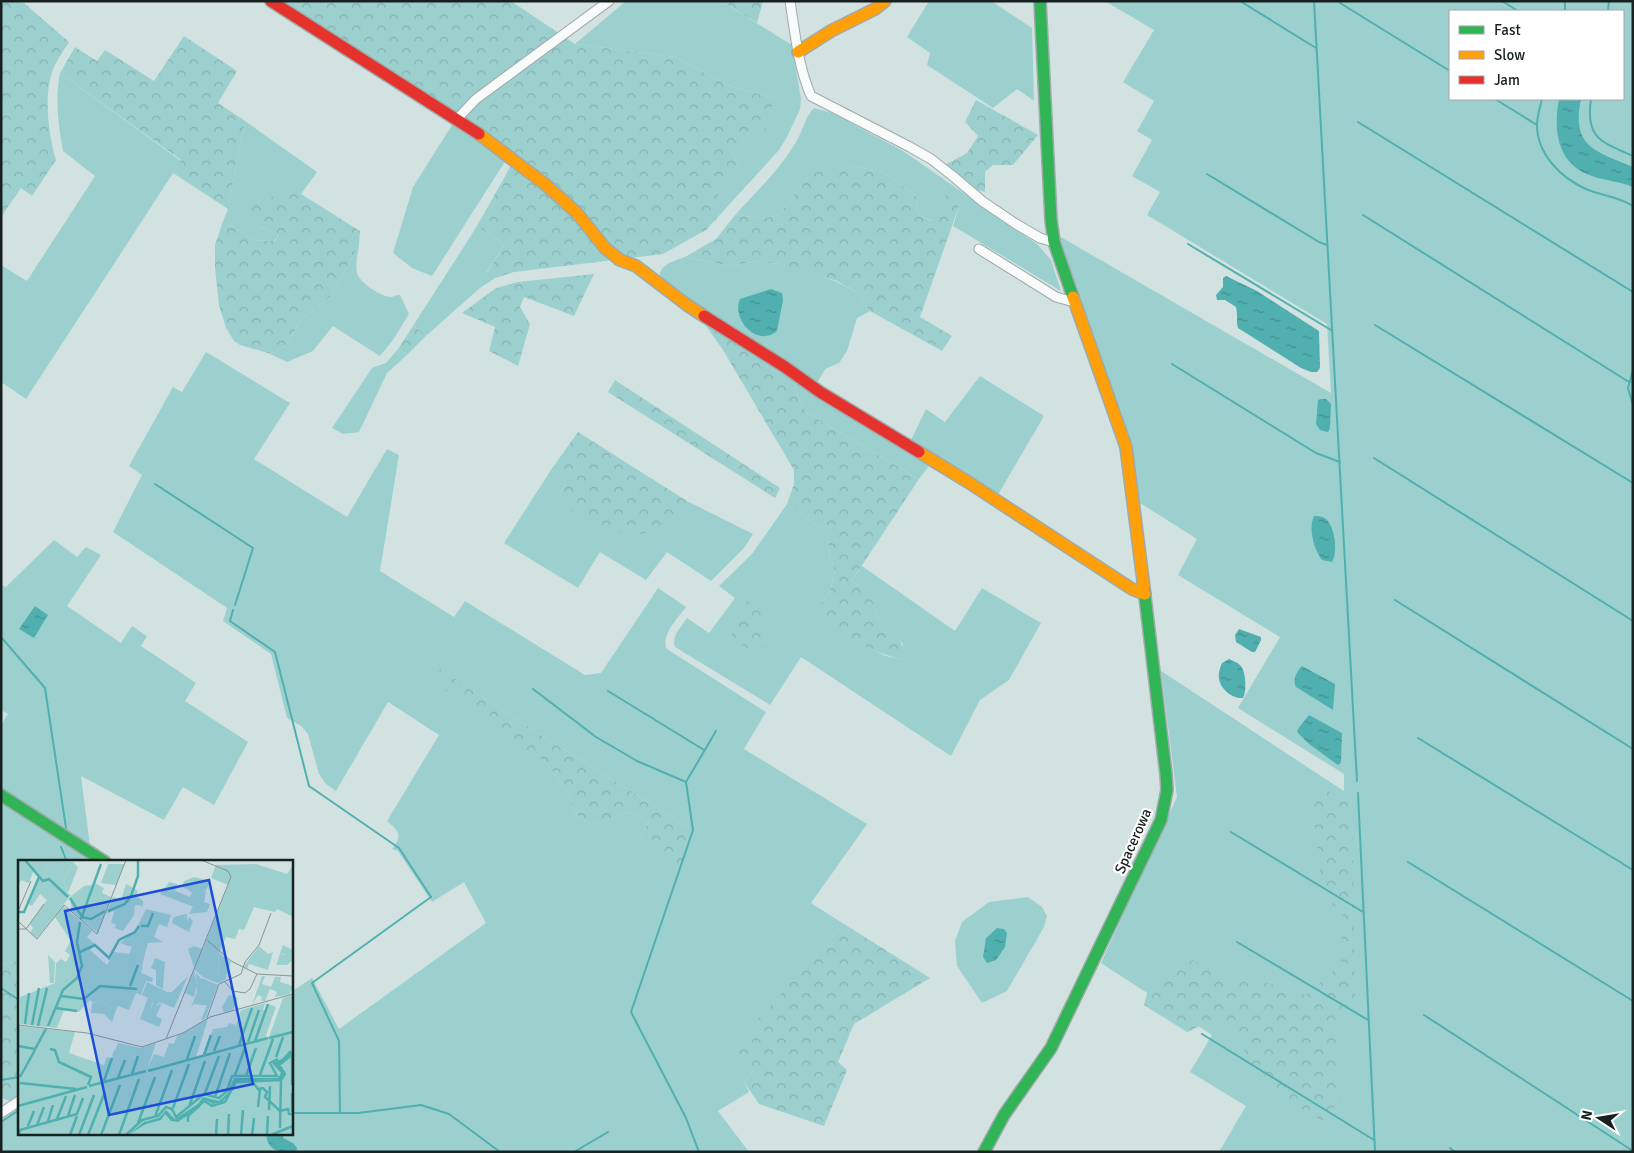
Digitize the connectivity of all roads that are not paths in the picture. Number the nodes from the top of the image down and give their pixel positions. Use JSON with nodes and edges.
{"nodes":[{"id":1,"x":271,"y":1,"type":"edge"},
{"id":2,"x":609,"y":1,"type":"edge"},
{"id":3,"x":790,"y":1,"type":"edge"},
{"id":4,"x":885,"y":1,"type":"edge"},
{"id":5,"x":1040,"y":1,"type":"edge"},
{"id":6,"x":798,"y":52,"type":"junction"},
{"id":7,"x":457,"y":119,"type":"junction"},
{"id":8,"x":1054,"y":242,"type":"junction"},
{"id":9,"x":979,"y":250,"type":"dead end"},
{"id":10,"x":1074,"y":302,"type":"junction"},
{"id":11,"x":1145,"y":594,"type":"junction"},
{"id":12,"x":1,"y":795,"type":"edge"},
{"id":13,"x":102,"y":860,"type":"edge"},
{"id":14,"x":18,"y":1102,"type":"edge"},
{"id":15,"x":1,"y":1113,"type":"edge"},
{"id":16,"x":984,"y":1152,"type":"edge"}],
"edges":[{"from":1,"to":7,"type":"street"},
{"from":2,"to":7,"type":"street"},
{"from":3,"to":6,"type":"street"},
{"from":4,"to":6,"type":"street"},
{"from":5,"to":8,"type":"street","name":"Spacerowa"},
{"from":6,"to":8,"type":"street"},
{"from":7,"to":11,"type":"street"},
{"from":8,"to":10,"type":"street","name":"Spacerowa"},
{"from":9,"to":10,"type":"street"},
{"from":10,"to":11,"type":"street","name":"Spacerowa"},
{"from":11,"to":16,"type":"street","name":"Spacerowa"},
{"from":12,"to":13,"type":"street"},
{"from":14,"to":15,"type":"street"}]}
